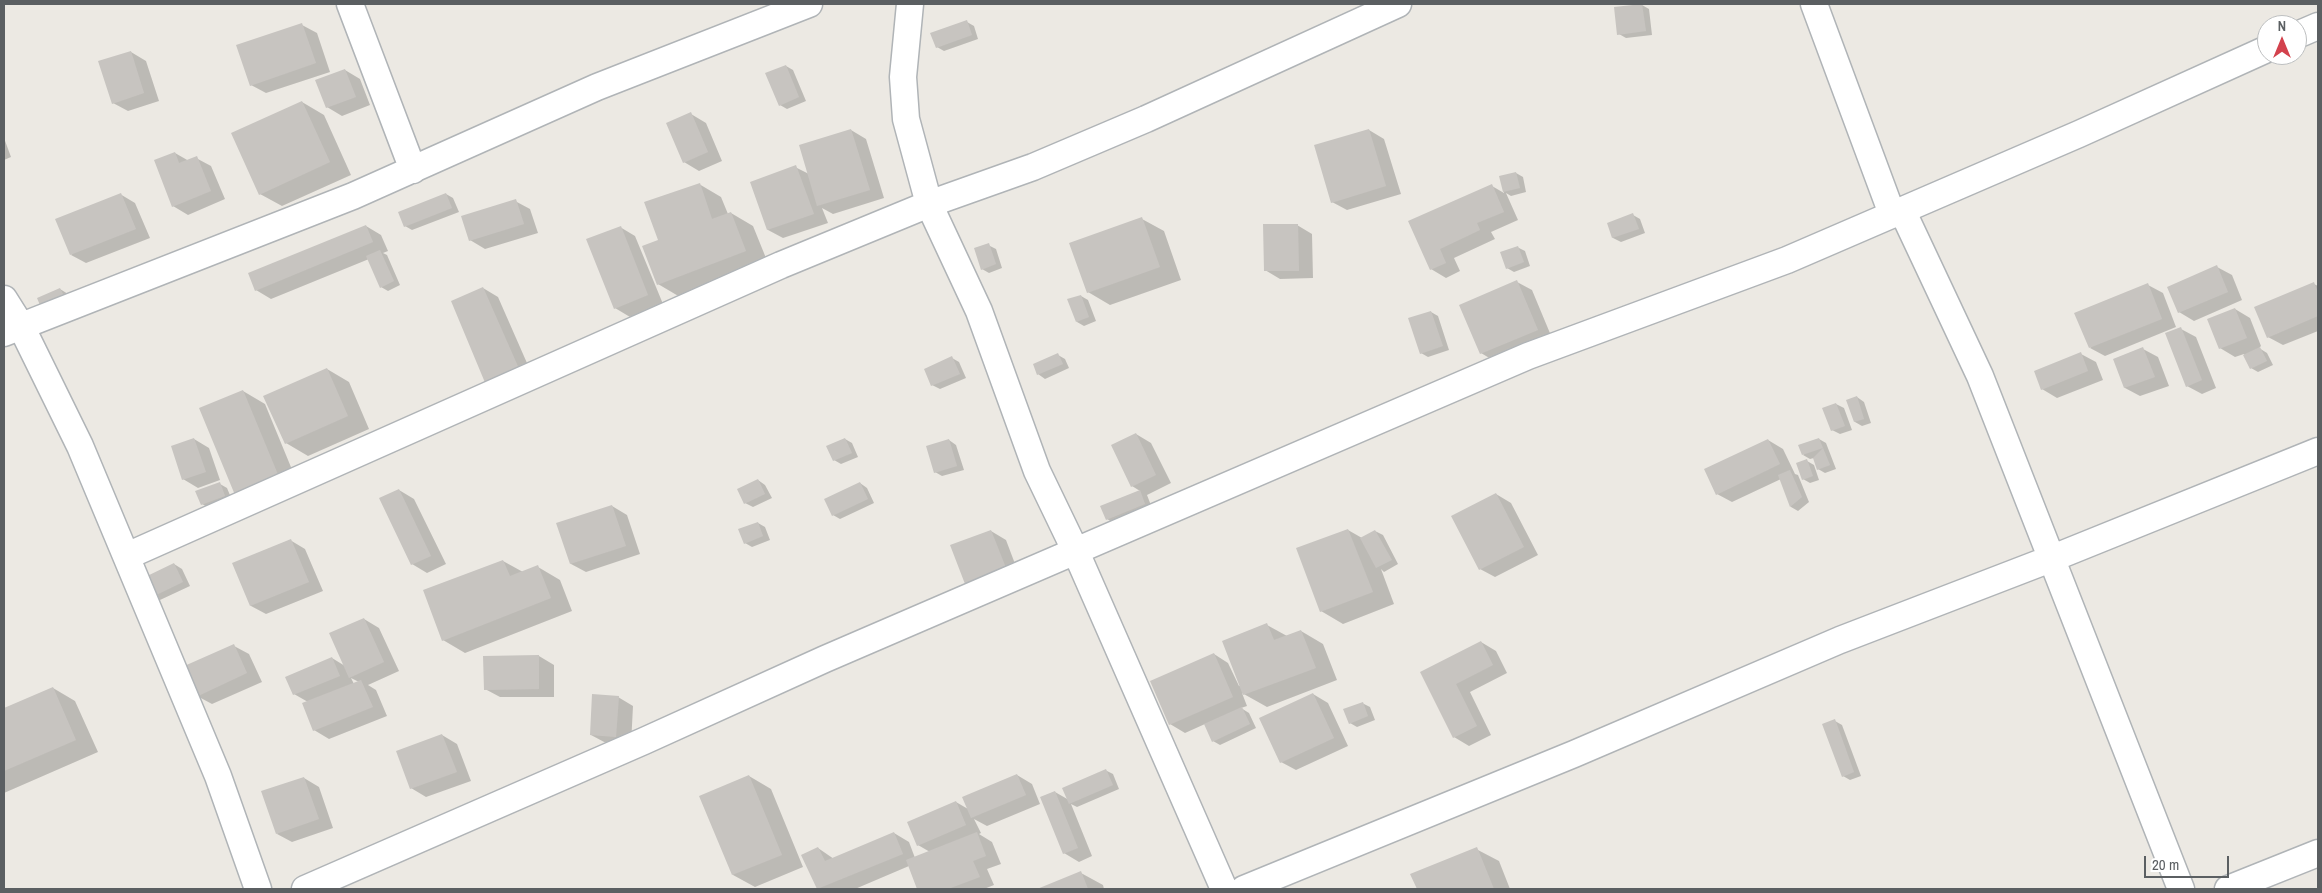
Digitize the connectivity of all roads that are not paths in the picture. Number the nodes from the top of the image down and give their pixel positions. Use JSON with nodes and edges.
{"nodes":[{"id":1,"x":350,"y":4,"type":"edge"},
{"id":2,"x":809,"y":4,"type":"edge"},
{"id":3,"x":910,"y":4,"type":"edge"},
{"id":4,"x":1398,"y":4,"type":"edge"},
{"id":5,"x":1814,"y":4,"type":"edge"},
{"id":6,"x":2257,"y":54,"type":"edge"},
{"id":7,"x":413,"y":170,"type":"junction"},
{"id":8,"x":929,"y":204,"type":"junction"},
{"id":9,"x":1897,"y":212,"type":"junction"},
{"id":10,"x":4,"y":299,"type":"edge"},
{"id":11,"x":12,"y":330,"type":"edge"},
{"id":12,"x":2318,"y":451,"type":"edge"},
{"id":13,"x":1076,"y":552,"type":"junction"},
{"id":14,"x":127,"y":556,"type":"junction"},
{"id":15,"x":2052,"y":558,"type":"junction"},
{"id":16,"x":2318,"y":853,"type":"edge"},
{"id":17,"x":258,"y":889,"type":"edge"},
{"id":18,"x":306,"y":889,"type":"edge"},
{"id":19,"x":1224,"y":889,"type":"edge"},
{"id":20,"x":1244,"y":889,"type":"edge"},
{"id":21,"x":2181,"y":889,"type":"edge"},
{"id":22,"x":2228,"y":889,"type":"edge"}],
"edges":[{"from":1,"to":7,"type":"street"},
{"from":2,"to":7,"type":"street"},
{"from":3,"to":8,"type":"street"},
{"from":4,"to":8,"type":"street"},
{"from":5,"to":9,"type":"street"},
{"from":6,"to":9,"type":"street"},
{"from":7,"to":11,"type":"street"},
{"from":8,"to":13,"type":"street"},
{"from":8,"to":14,"type":"street"},
{"from":9,"to":13,"type":"street"},
{"from":9,"to":15,"type":"street"},
{"from":10,"to":11,"type":"street"},
{"from":11,"to":14,"type":"street"},
{"from":12,"to":15,"type":"street"},
{"from":13,"to":18,"type":"street"},
{"from":13,"to":19,"type":"street"},
{"from":14,"to":17,"type":"street"},
{"from":15,"to":20,"type":"street"},
{"from":15,"to":21,"type":"street"},
{"from":16,"to":22,"type":"street"}]}
